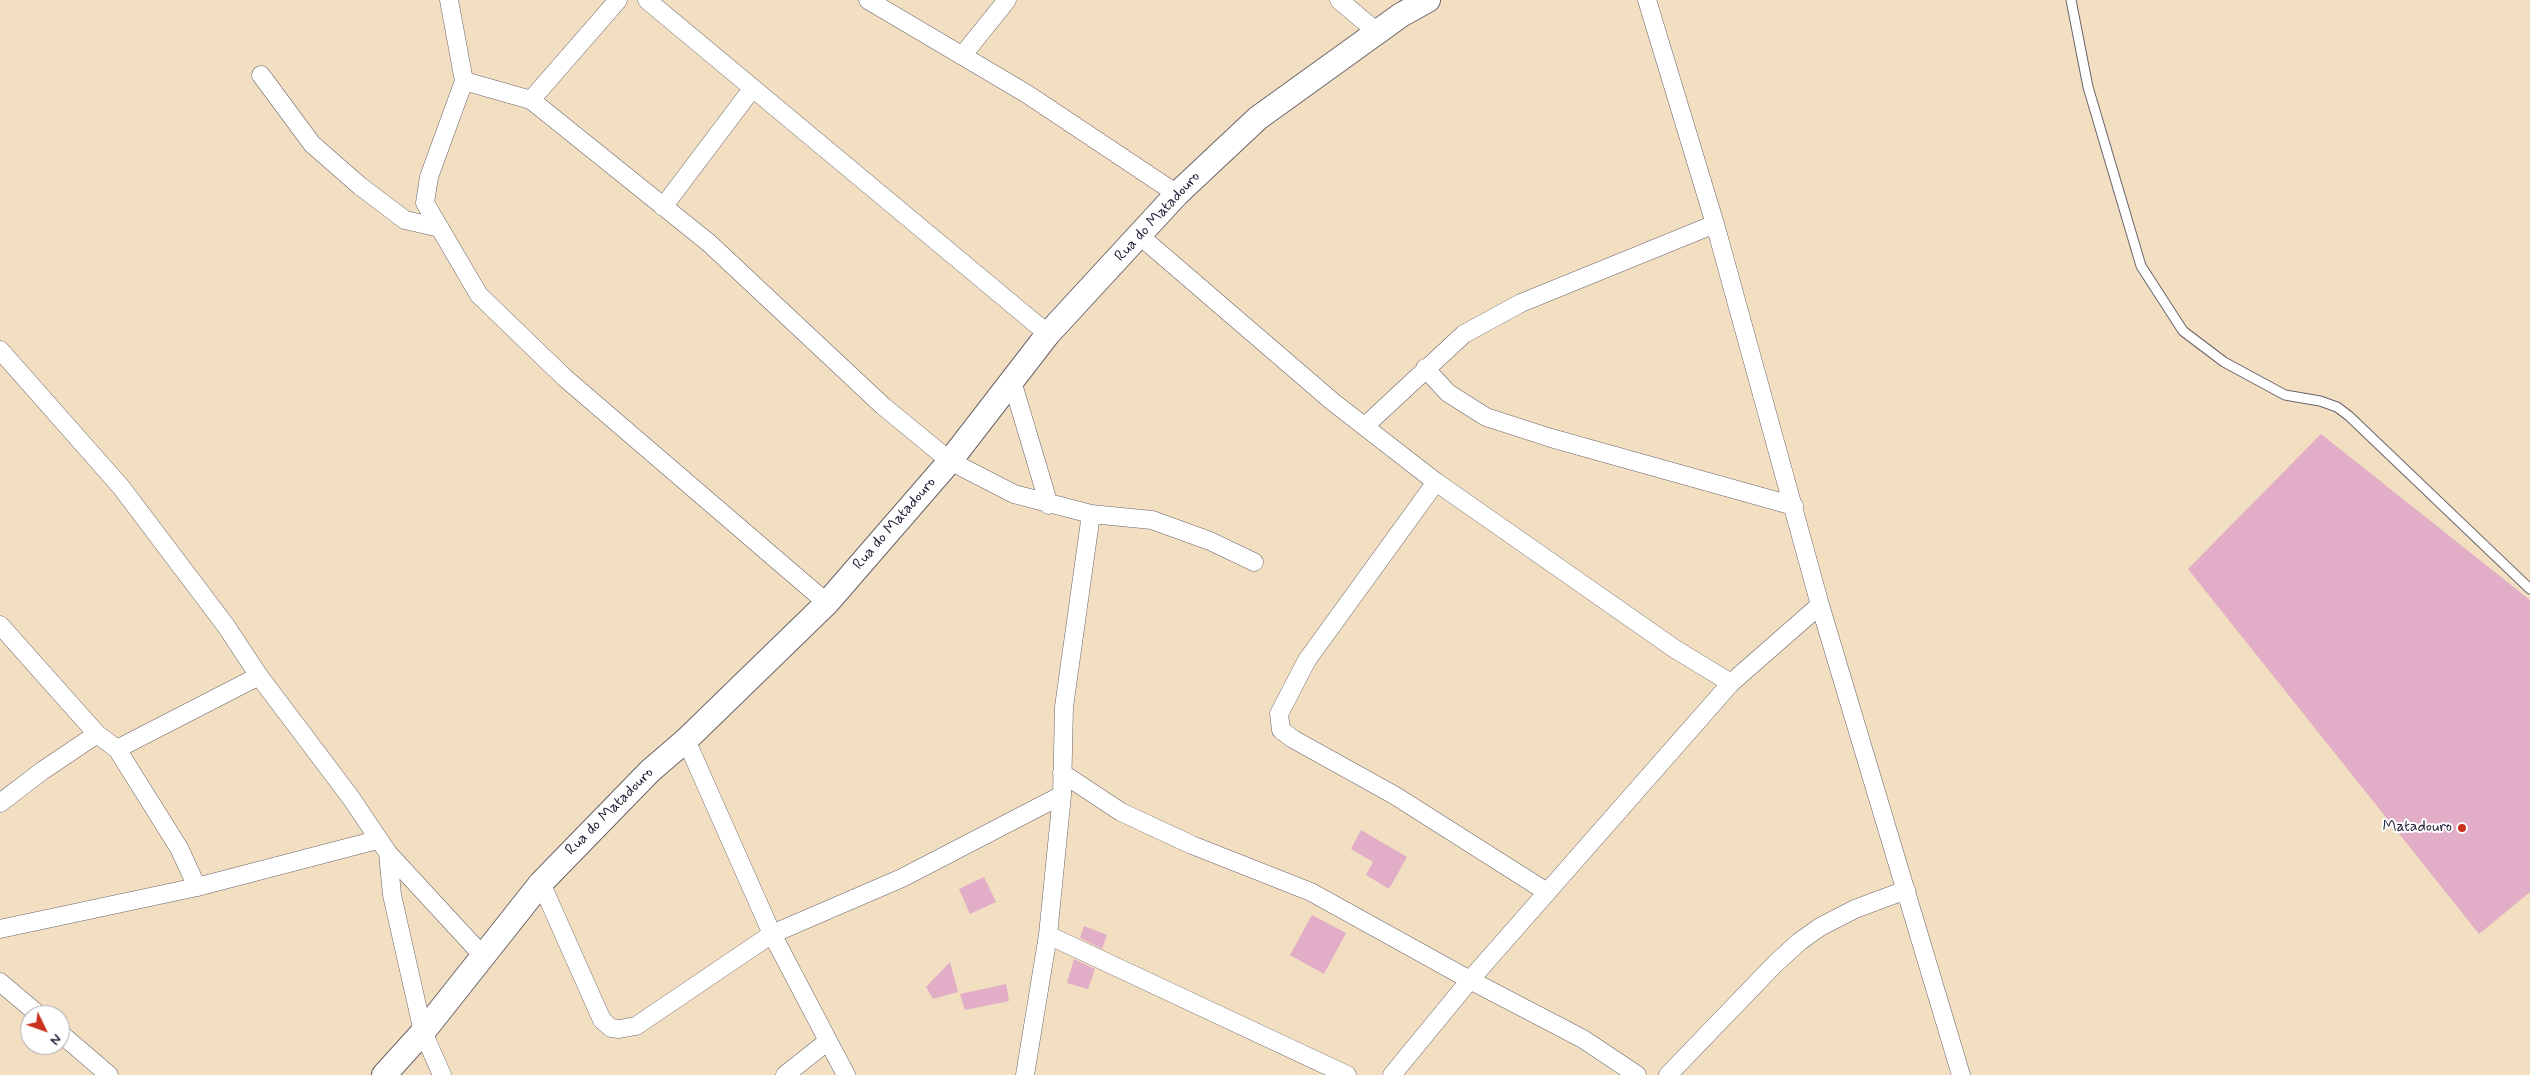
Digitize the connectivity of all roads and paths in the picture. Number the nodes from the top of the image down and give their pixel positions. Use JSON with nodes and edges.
{"nodes":[{"id":1,"x":449,"y":0,"type":"edge"},
{"id":2,"x":618,"y":0,"type":"edge"},
{"id":3,"x":647,"y":0,"type":"edge"},
{"id":4,"x":868,"y":0,"type":"edge"},
{"id":5,"x":1007,"y":0,"type":"edge"},
{"id":6,"x":1339,"y":0,"type":"edge"},
{"id":7,"x":1428,"y":0,"type":"edge"},
{"id":8,"x":1646,"y":0,"type":"edge"},
{"id":9,"x":2071,"y":0,"type":"edge"},
{"id":10,"x":1377,"y":32,"type":"junction"},
{"id":11,"x":962,"y":56,"type":"junction"},
{"id":12,"x":261,"y":75,"type":"dead end"},
{"id":13,"x":464,"y":81,"type":"junction"},
{"id":14,"x":752,"y":89,"type":"junction"},
{"id":15,"x":531,"y":100,"type":"junction"},
{"id":16,"x":1177,"y":194,"type":"junction"},
{"id":17,"x":663,"y":207,"type":"junction"},
{"id":18,"x":1714,"y":224,"type":"junction"},
{"id":19,"x":440,"y":228,"type":"junction"},
{"id":20,"x":1140,"y":236,"type":"junction"},
{"id":21,"x":1048,"y":334,"type":"junction"},
{"id":22,"x":0,"y":350,"type":"edge"},
{"id":23,"x":1425,"y":368,"type":"junction"},
{"id":24,"x":1012,"y":381,"type":"junction"},
{"id":25,"x":1366,"y":426,"type":"junction"},
{"id":26,"x":950,"y":461,"type":"junction"},
{"id":27,"x":1436,"y":482,"type":"junction"},
{"id":28,"x":1049,"y":504,"type":"junction"},
{"id":29,"x":1794,"y":506,"type":"junction"},
{"id":30,"x":1091,"y":514,"type":"junction"},
{"id":31,"x":1254,"y":562,"type":"dead end"},
{"id":32,"x":2530,"y":589,"type":"edge"},
{"id":33,"x":827,"y":602,"type":"junction"},
{"id":34,"x":1820,"y":605,"type":"junction"},
{"id":35,"x":0,"y":626,"type":"edge"},
{"id":36,"x":259,"y":676,"type":"junction"},
{"id":37,"x":1731,"y":683,"type":"junction"},
{"id":38,"x":98,"y":734,"type":"junction"},
{"id":39,"x":686,"y":740,"type":"junction"},
{"id":40,"x":117,"y":749,"type":"junction"},
{"id":41,"x":1062,"y":772,"type":"junction"},
{"id":42,"x":1062,"y":795,"type":"junction"},
{"id":43,"x":0,"y":803,"type":"edge"},
{"id":44,"x":382,"y":847,"type":"junction"},
{"id":45,"x":541,"y":883,"type":"junction"},
{"id":46,"x":197,"y":887,"type":"junction"},
{"id":47,"x":1906,"y":890,"type":"junction"},
{"id":48,"x":1547,"y":892,"type":"junction"},
{"id":49,"x":0,"y":929,"type":"edge"},
{"id":50,"x":772,"y":934,"type":"junction"},
{"id":51,"x":1048,"y":935,"type":"junction"},
{"id":52,"x":483,"y":956,"type":"junction"},
{"id":53,"x":1470,"y":980,"type":"junction"},
{"id":54,"x":0,"y":982,"type":"edge"},
{"id":55,"x":27,"y":1005,"type":"edge"},
{"id":56,"x":423,"y":1032,"type":"junction"},
{"id":57,"x":828,"y":1041,"type":"junction"},
{"id":58,"x":70,"y":1042,"type":"edge"},
{"id":59,"x":1027,"y":1074,"type":"edge"},
{"id":60,"x":108,"y":1075,"type":"edge"},
{"id":61,"x":384,"y":1075,"type":"edge"},
{"id":62,"x":442,"y":1075,"type":"edge"},
{"id":63,"x":785,"y":1075,"type":"edge"},
{"id":64,"x":846,"y":1075,"type":"edge"},
{"id":65,"x":1347,"y":1075,"type":"edge"},
{"id":66,"x":1392,"y":1075,"type":"edge"},
{"id":67,"x":1637,"y":1075,"type":"edge"},
{"id":68,"x":1668,"y":1075,"type":"edge"},
{"id":69,"x":1962,"y":1075,"type":"edge"}],
"edges":[{"from":1,"to":13,"type":"street"},
{"from":2,"to":15,"type":"street"},
{"from":3,"to":14,"type":"street"},
{"from":4,"to":11,"type":"street"},
{"from":5,"to":11,"type":"street"},
{"from":6,"to":10,"type":"street"},
{"from":7,"to":10,"type":"street","name":"Rua do Matadouro"},
{"from":8,"to":18,"type":"street"},
{"from":9,"to":32,"type":"lane"},
{"from":10,"to":16,"type":"street","name":"Rua do Matadouro"},
{"from":11,"to":16,"type":"street"},
{"from":12,"to":19,"type":"street"},
{"from":13,"to":15,"type":"street"},
{"from":13,"to":19,"type":"street"},
{"from":14,"to":17,"type":"street"},
{"from":14,"to":21,"type":"street"},
{"from":15,"to":17,"type":"street"},
{"from":16,"to":20,"type":"street","name":"Rua do Matadouro"},
{"from":17,"to":26,"type":"street"},
{"from":18,"to":23,"type":"street"},
{"from":18,"to":29,"type":"street"},
{"from":19,"to":33,"type":"street"},
{"from":20,"to":21,"type":"street","name":"Rua do Matadouro"},
{"from":20,"to":25,"type":"street"},
{"from":21,"to":24,"type":"street","name":"Rua do Matadouro"},
{"from":22,"to":36,"type":"street"},
{"from":23,"to":25,"type":"street"},
{"from":23,"to":29,"type":"street"},
{"from":24,"to":26,"type":"street","name":"Rua do Matadouro"},
{"from":24,"to":28,"type":"street"},
{"from":25,"to":27,"type":"street"},
{"from":26,"to":28,"type":"street"},
{"from":26,"to":33,"type":"street","name":"Rua do Matadouro"},
{"from":27,"to":37,"type":"street"},
{"from":27,"to":48,"type":"street"},
{"from":28,"to":30,"type":"street"},
{"from":29,"to":34,"type":"street"},
{"from":30,"to":31,"type":"street"},
{"from":30,"to":41,"type":"street"},
{"from":33,"to":39,"type":"street","name":"Rua do Matadouro"},
{"from":34,"to":37,"type":"street"},
{"from":34,"to":47,"type":"street"},
{"from":35,"to":38,"type":"street"},
{"from":36,"to":40,"type":"street"},
{"from":36,"to":44,"type":"street"},
{"from":37,"to":48,"type":"street"},
{"from":38,"to":40,"type":"street"},
{"from":38,"to":43,"type":"street"},
{"from":39,"to":45,"type":"street","name":"Rua do Matadouro"},
{"from":39,"to":50,"type":"street"},
{"from":40,"to":46,"type":"street"},
{"from":41,"to":42,"type":"street"},
{"from":41,"to":53,"type":"street"},
{"from":42,"to":50,"type":"street"},
{"from":42,"to":51,"type":"street"},
{"from":44,"to":46,"type":"street"},
{"from":44,"to":52,"type":"street"},
{"from":44,"to":56,"type":"street"},
{"from":45,"to":50,"type":"street"},
{"from":45,"to":52,"type":"street","name":"Rua do Matadouro"},
{"from":46,"to":49,"type":"street"},
{"from":47,"to":68,"type":"street"},
{"from":47,"to":69,"type":"street"},
{"from":48,"to":53,"type":"street"},
{"from":50,"to":57,"type":"street"},
{"from":51,"to":59,"type":"street"},
{"from":51,"to":65,"type":"street"},
{"from":52,"to":56,"type":"street","name":"Rua do Matadouro"},
{"from":53,"to":66,"type":"street"},
{"from":53,"to":67,"type":"street"},
{"from":54,"to":55,"type":"street"},
{"from":56,"to":61,"type":"street","name":"Rua do Matadouro"},
{"from":56,"to":62,"type":"street"},
{"from":57,"to":63,"type":"street"},
{"from":57,"to":64,"type":"street"},
{"from":58,"to":60,"type":"street"}]}
